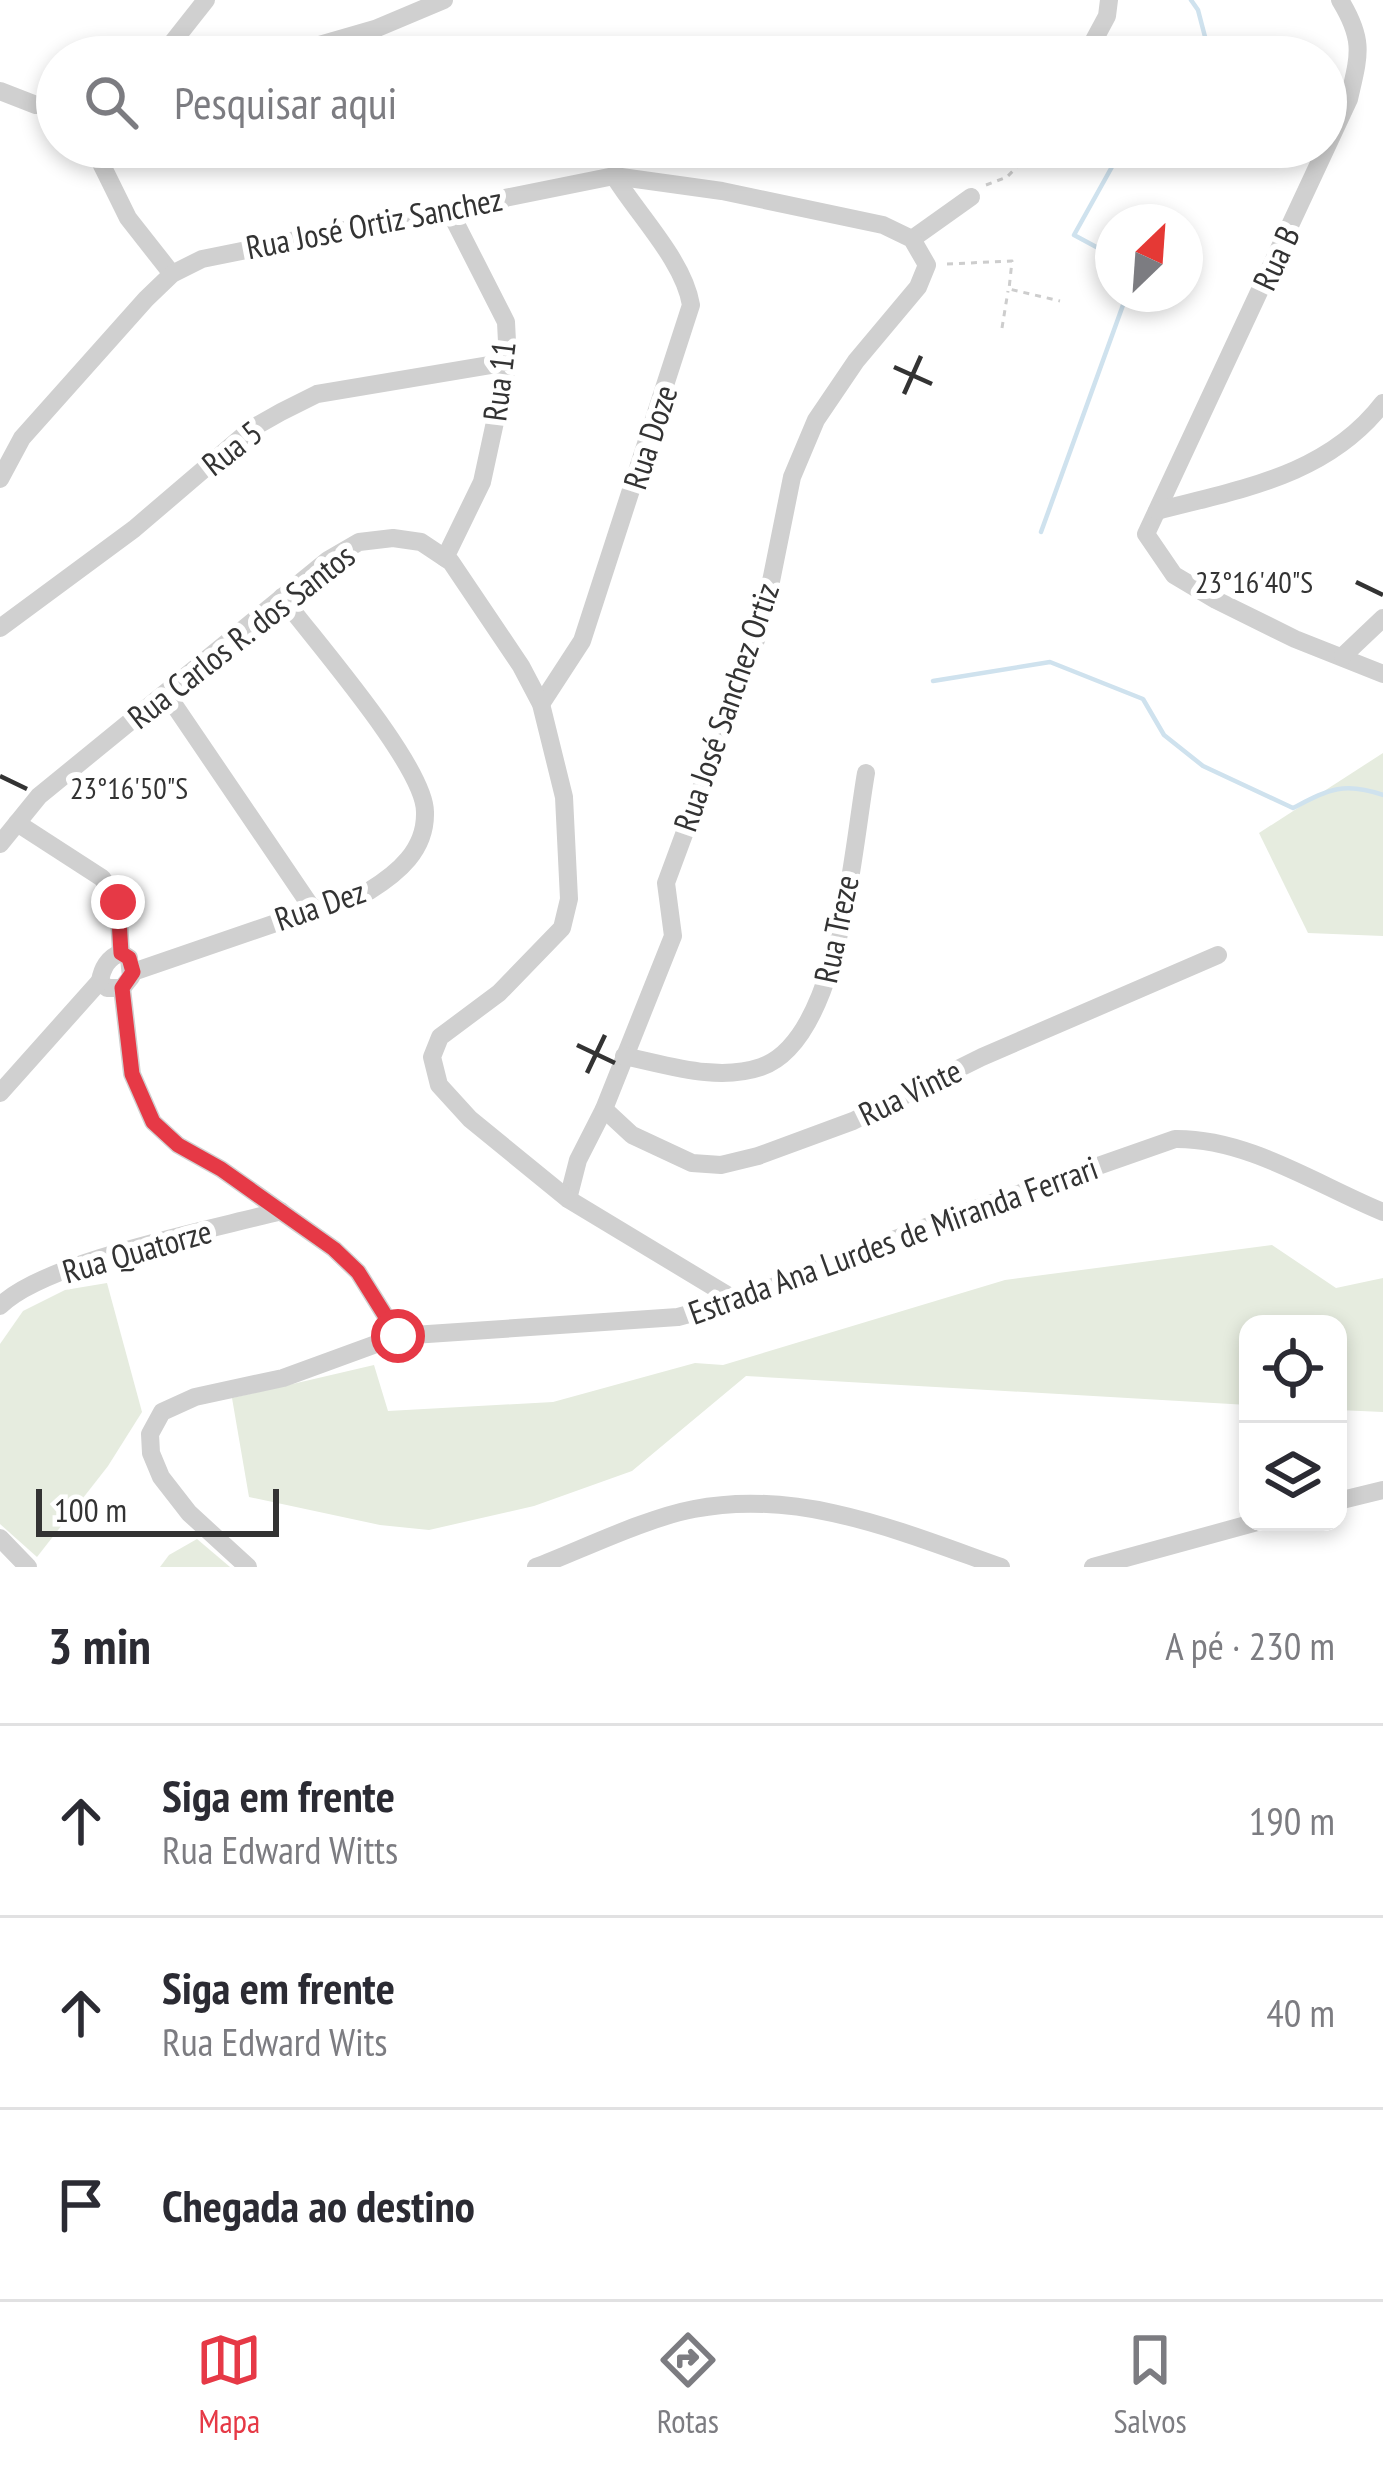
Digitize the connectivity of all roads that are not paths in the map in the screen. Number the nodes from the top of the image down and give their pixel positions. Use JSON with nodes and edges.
{"nodes":[{"id":1,"x":206,"y":0,"type":"edge"},
{"id":2,"x":445,"y":0,"type":"edge"},
{"id":3,"x":1109,"y":0,"type":"edge"},
{"id":4,"x":1340,"y":0,"type":"edge"},
{"id":5,"x":178,"y":36,"type":"edge"},
{"id":6,"x":351,"y":36,"type":"edge"},
{"id":7,"x":1096,"y":36,"type":"edge"},
{"id":8,"x":0,"y":91,"type":"edge"},
{"id":9,"x":1347,"y":103,"type":"edge"},
{"id":10,"x":36,"y":105,"type":"edge"},
{"id":11,"x":103,"y":168,"type":"edge"},
{"id":12,"x":1317,"y":168,"type":"edge"},
{"id":13,"x":614,"y":176,"type":"junction"},
{"id":14,"x":970,"y":197,"type":"road end"},
{"id":15,"x":448,"y":208,"type":"junction"},
{"id":16,"x":912,"y":239,"type":"junction"},
{"id":17,"x":172,"y":274,"type":"junction"},
{"id":18,"x":508,"y":362,"type":"junction"},
{"id":19,"x":1383,"y":403,"type":"edge"},
{"id":20,"x":0,"y":479,"type":"edge"},
{"id":21,"x":1156,"y":511,"type":"junction"},
{"id":22,"x":445,"y":558,"type":"junction"},
{"id":23,"x":282,"y":597,"type":"junction"},
{"id":24,"x":1383,"y":618,"type":"edge"},
{"id":25,"x":0,"y":628,"type":"edge"},
{"id":26,"x":1343,"y":656,"type":"junction"},
{"id":27,"x":1383,"y":674,"type":"edge"},
{"id":28,"x":166,"y":693,"type":"junction"},
{"id":29,"x":541,"y":704,"type":"junction"},
{"id":30,"x":866,"y":773,"type":"dead end"},
{"id":31,"x":16,"y":823,"type":"junction"},
{"id":32,"x":0,"y":844,"type":"edge"},
{"id":33,"x":312,"y":908,"type":"junction"},
{"id":34,"x":121,"y":953,"type":"junction"},
{"id":35,"x":1218,"y":955,"type":"dead end"},
{"id":36,"x":127,"y":980,"type":"junction"},
{"id":37,"x":100,"y":981,"type":"junction"},
{"id":38,"x":624,"y":1055,"type":"junction"},
{"id":39,"x":0,"y":1093,"type":"edge"},
{"id":40,"x":604,"y":1109,"type":"junction"},
{"id":41,"x":568,"y":1199,"type":"junction"},
{"id":42,"x":281,"y":1211,"type":"junction"},
{"id":43,"x":1383,"y":1212,"type":"edge"},
{"id":44,"x":737,"y":1301,"type":"junction"},
{"id":45,"x":0,"y":1306,"type":"edge"},
{"id":46,"x":398,"y":1336,"type":"junction"},
{"id":47,"x":1383,"y":1490,"type":"edge"},
{"id":48,"x":1347,"y":1500,"type":"edge"},
{"id":49,"x":1239,"y":1527,"type":"edge"},
{"id":50,"x":0,"y":1538,"type":"edge"},
{"id":51,"x":19,"y":1563,"type":"edge"},
{"id":52,"x":248,"y":1567,"type":"edge"},
{"id":53,"x":536,"y":1567,"type":"edge"},
{"id":54,"x":1001,"y":1567,"type":"edge"},
{"id":55,"x":1093,"y":1567,"type":"edge"}],
"edges":[{"from":1,"to":5,"type":"street"},
{"from":2,"to":6,"type":"street"},
{"from":3,"to":7,"type":"street"},
{"from":4,"to":9,"type":"street","name":"Rua B"},
{"from":8,"to":10,"type":"street"},
{"from":11,"to":17,"type":"street"},
{"from":12,"to":21,"type":"street","name":"Rua B"},
{"from":13,"to":15,"type":"street","name":"Rua José Ortiz Sanchez"},
{"from":13,"to":16,"type":"street","name":"Rua José Ortiz Sanchez"},
{"from":13,"to":29,"type":"street","name":"Rua Doze"},
{"from":14,"to":16,"type":"street"},
{"from":15,"to":17,"type":"street","name":"Rua José Ortiz Sanchez"},
{"from":15,"to":18,"type":"street","name":"Rua 11"},
{"from":16,"to":38,"type":"street","name":"Rua José Sanchez Ortiz"},
{"from":17,"to":20,"type":"street","name":"Rua José Ortiz Sanchez"},
{"from":18,"to":22,"type":"street","name":"Rua 11"},
{"from":18,"to":25,"type":"street","name":"Rua 5"},
{"from":19,"to":21,"type":"street"},
{"from":21,"to":26,"type":"street"},
{"from":22,"to":23,"type":"street","name":"Rua Carlos R. dos Santos"},
{"from":22,"to":29,"type":"street"},
{"from":23,"to":28,"type":"street","name":"Rua Carlos R. dos Santos"},
{"from":23,"to":33,"type":"street","name":"Rua Dez"},
{"from":24,"to":26,"type":"street"},
{"from":26,"to":27,"type":"street"},
{"from":28,"to":31,"type":"street","name":"Rua Carlos R. dos Santos"},
{"from":28,"to":33,"type":"street"},
{"from":29,"to":41,"type":"street"},
{"from":30,"to":38,"type":"street","name":"Rua Treze"},
{"from":31,"to":32,"type":"street","name":"Rua Carlos R. dos Santos"},
{"from":31,"to":34,"type":"street"},
{"from":33,"to":36,"type":"street","name":"Rua Dez"},
{"from":34,"to":36,"type":"street"},
{"from":34,"to":37,"type":"street"},
{"from":35,"to":40,"type":"street","name":"Rua Vinte"},
{"from":36,"to":37,"type":"street"},
{"from":36,"to":42,"type":"street"},
{"from":37,"to":39,"type":"street"},
{"from":38,"to":40,"type":"street","name":"Rua José Sanchez Ortiz"},
{"from":40,"to":41,"type":"street","name":"Rua José Sanchez Ortiz"},
{"from":41,"to":44,"type":"street"},
{"from":42,"to":45,"type":"street","name":"Rua Quatorze"},
{"from":42,"to":46,"type":"street"},
{"from":43,"to":44,"type":"street","name":"Estrada Ana Lurdes de Miranda Ferrari"},
{"from":44,"to":46,"type":"street","name":"Estrada Ana Lurdes de Miranda Ferrari"},
{"from":46,"to":52,"type":"street","name":"Estrada Ana Lurdes de Miranda Ferrari"},
{"from":47,"to":48,"type":"street"},
{"from":49,"to":55,"type":"street"},
{"from":50,"to":51,"type":"street"},
{"from":53,"to":54,"type":"street"}]}
